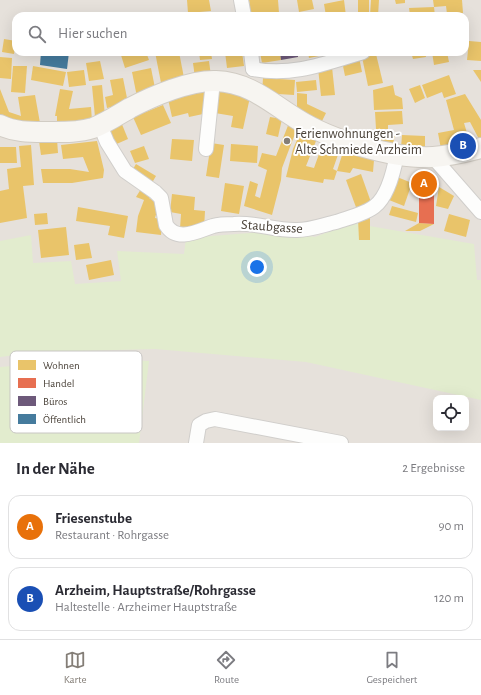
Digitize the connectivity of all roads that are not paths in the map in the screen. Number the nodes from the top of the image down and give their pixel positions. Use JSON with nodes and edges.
{"nodes":[{"id":1,"x":241,"y":0,"type":"edge"},
{"id":2,"x":243,"y":12,"type":"edge"},
{"id":3,"x":251,"y":56,"type":"edge"},
{"id":4,"x":349,"y":56,"type":"edge"},
{"id":5,"x":253,"y":69,"type":"junction"},
{"id":6,"x":213,"y":81,"type":"junction"},
{"id":7,"x":238,"y":84,"type":"junction"},
{"id":8,"x":0,"y":125,"type":"edge"},
{"id":9,"x":100,"y":125,"type":"junction"},
{"id":10,"x":481,"y":148,"type":"edge"},
{"id":11,"x":206,"y":149,"type":"dead end"},
{"id":12,"x":396,"y":154,"type":"junction"},
{"id":13,"x":433,"y":157,"type":"junction"},
{"id":14,"x":481,"y":212,"type":"edge"},
{"id":15,"x":196,"y":443,"type":"edge"},
{"id":16,"x":341,"y":443,"type":"edge"}],
"edges":[{"from":1,"to":2,"type":"street"},
{"from":3,"to":5,"type":"street"},
{"from":4,"to":5,"type":"street"},
{"from":5,"to":7,"type":"street"},
{"from":6,"to":7,"type":"street"},
{"from":6,"to":9,"type":"street"},
{"from":6,"to":11,"type":"street"},
{"from":7,"to":12,"type":"street"},
{"from":8,"to":9,"type":"street"},
{"from":9,"to":12,"type":"street","name":"Staubgasse"},
{"from":10,"to":13,"type":"street"},
{"from":12,"to":13,"type":"street"},
{"from":13,"to":14,"type":"street"},
{"from":15,"to":16,"type":"street"}]}
